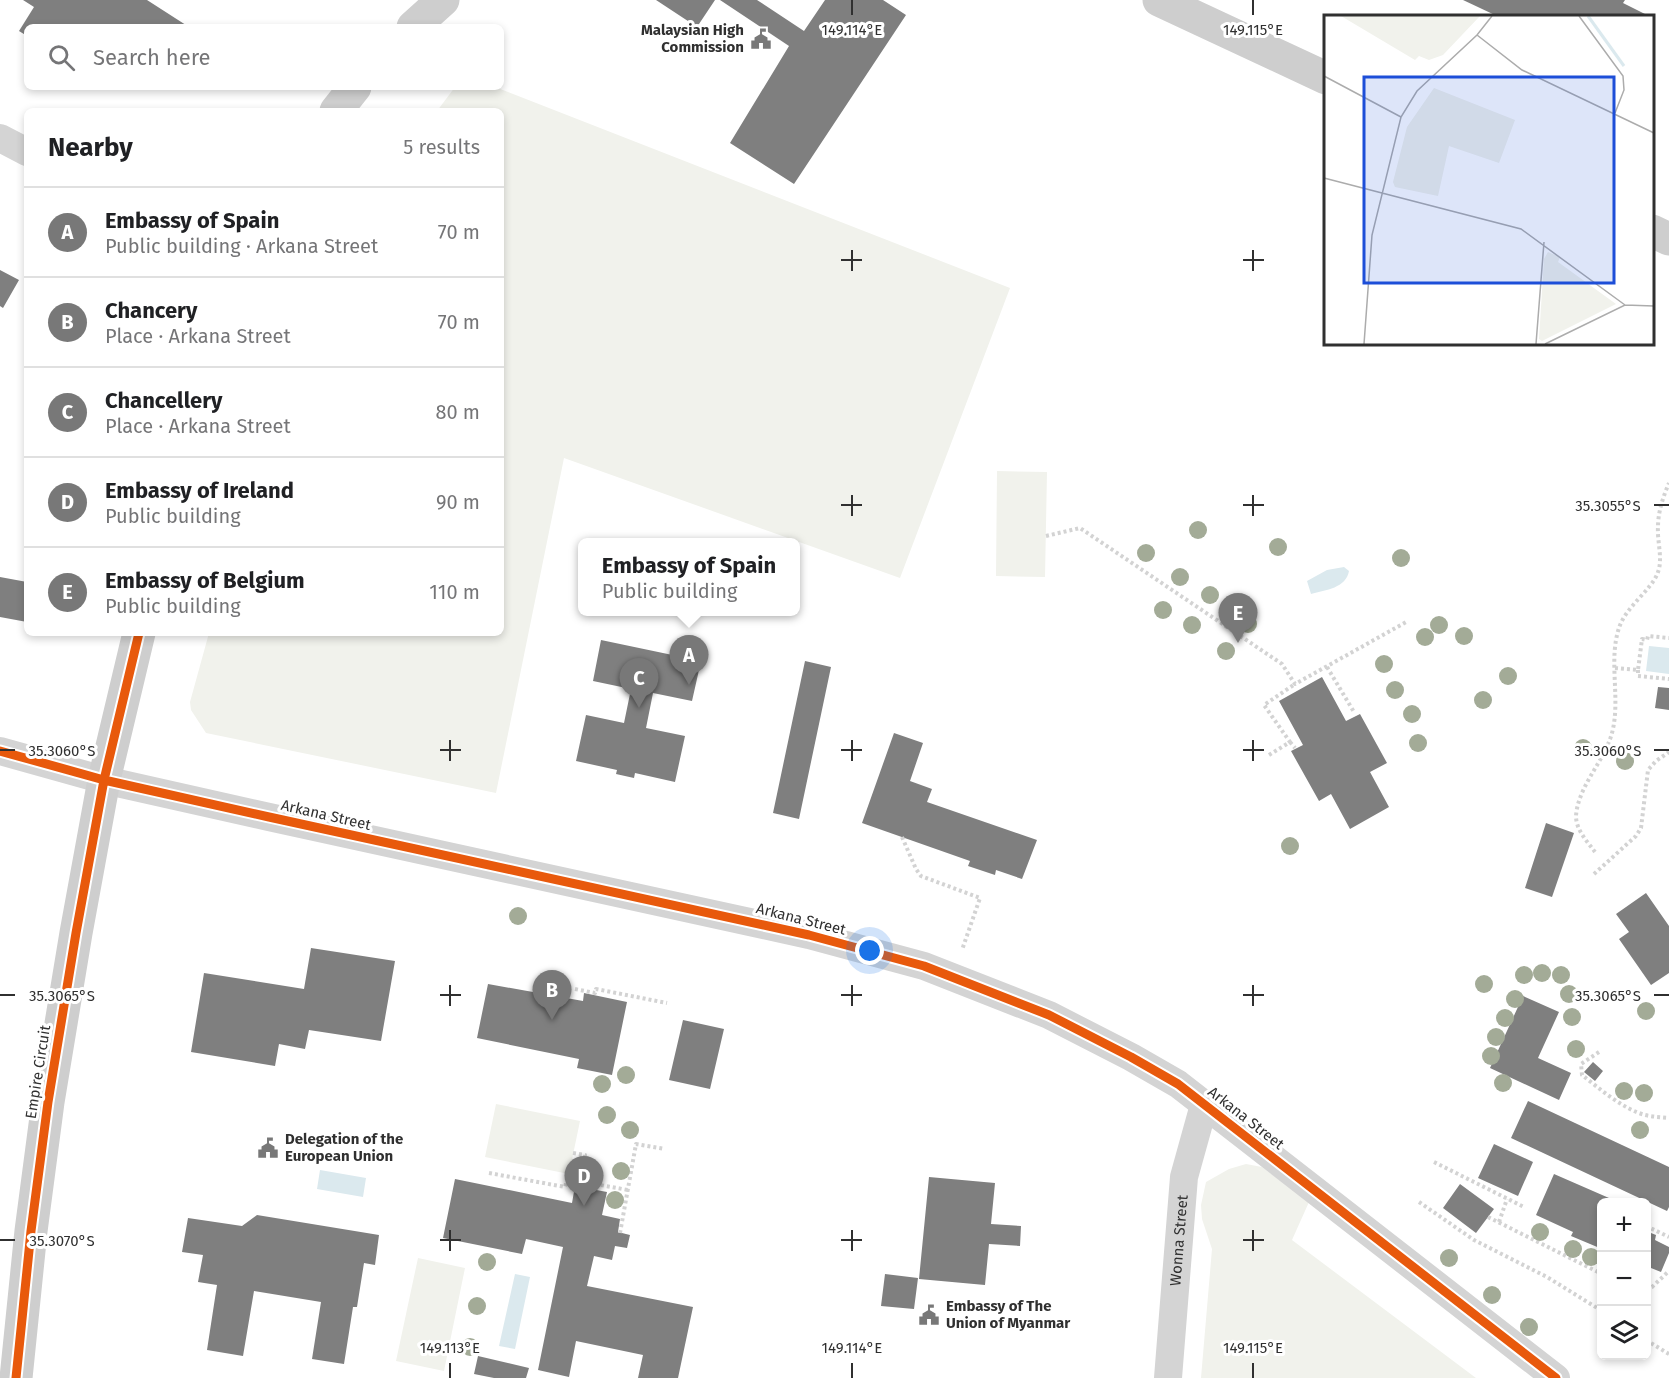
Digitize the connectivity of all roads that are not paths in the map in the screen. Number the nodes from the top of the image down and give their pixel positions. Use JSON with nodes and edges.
{"nodes":[{"id":1,"x":443,"y":0,"type":"edge"},
{"id":2,"x":1158,"y":0,"type":"edge"},
{"id":3,"x":416,"y":24,"type":"edge"},
{"id":4,"x":1324,"y":77,"type":"edge"},
{"id":5,"x":353,"y":90,"type":"edge"},
{"id":6,"x":338,"y":108,"type":"edge"},
{"id":7,"x":0,"y":138,"type":"edge"},
{"id":8,"x":24,"y":150,"type":"edge"},
{"id":9,"x":1654,"y":231,"type":"edge"},
{"id":10,"x":1669,"y":238,"type":"edge"},
{"id":11,"x":138,"y":636,"type":"edge"},
{"id":12,"x":0,"y":752,"type":"edge"},
{"id":13,"x":104,"y":780,"type":"junction"},
{"id":14,"x":1204,"y":1105,"type":"junction"},
{"id":15,"x":16,"y":1378,"type":"edge"},
{"id":16,"x":1168,"y":1378,"type":"edge"},
{"id":17,"x":1556,"y":1378,"type":"edge"}],
"edges":[{"from":1,"to":3,"type":"street"},
{"from":2,"to":4,"type":"street"},
{"from":5,"to":6,"type":"street"},
{"from":7,"to":8,"type":"street"},
{"from":9,"to":10,"type":"street"},
{"from":11,"to":13,"type":"street","name":"Empire Circuit"},
{"from":12,"to":13,"type":"street","name":"Arkana Street"},
{"from":13,"to":14,"type":"street","name":"Arkana Street"},
{"from":13,"to":15,"type":"street","name":"Empire Circuit"},
{"from":14,"to":16,"type":"street","name":"Wonna Street"},
{"from":14,"to":17,"type":"street","name":"Arkana Street"}]}
